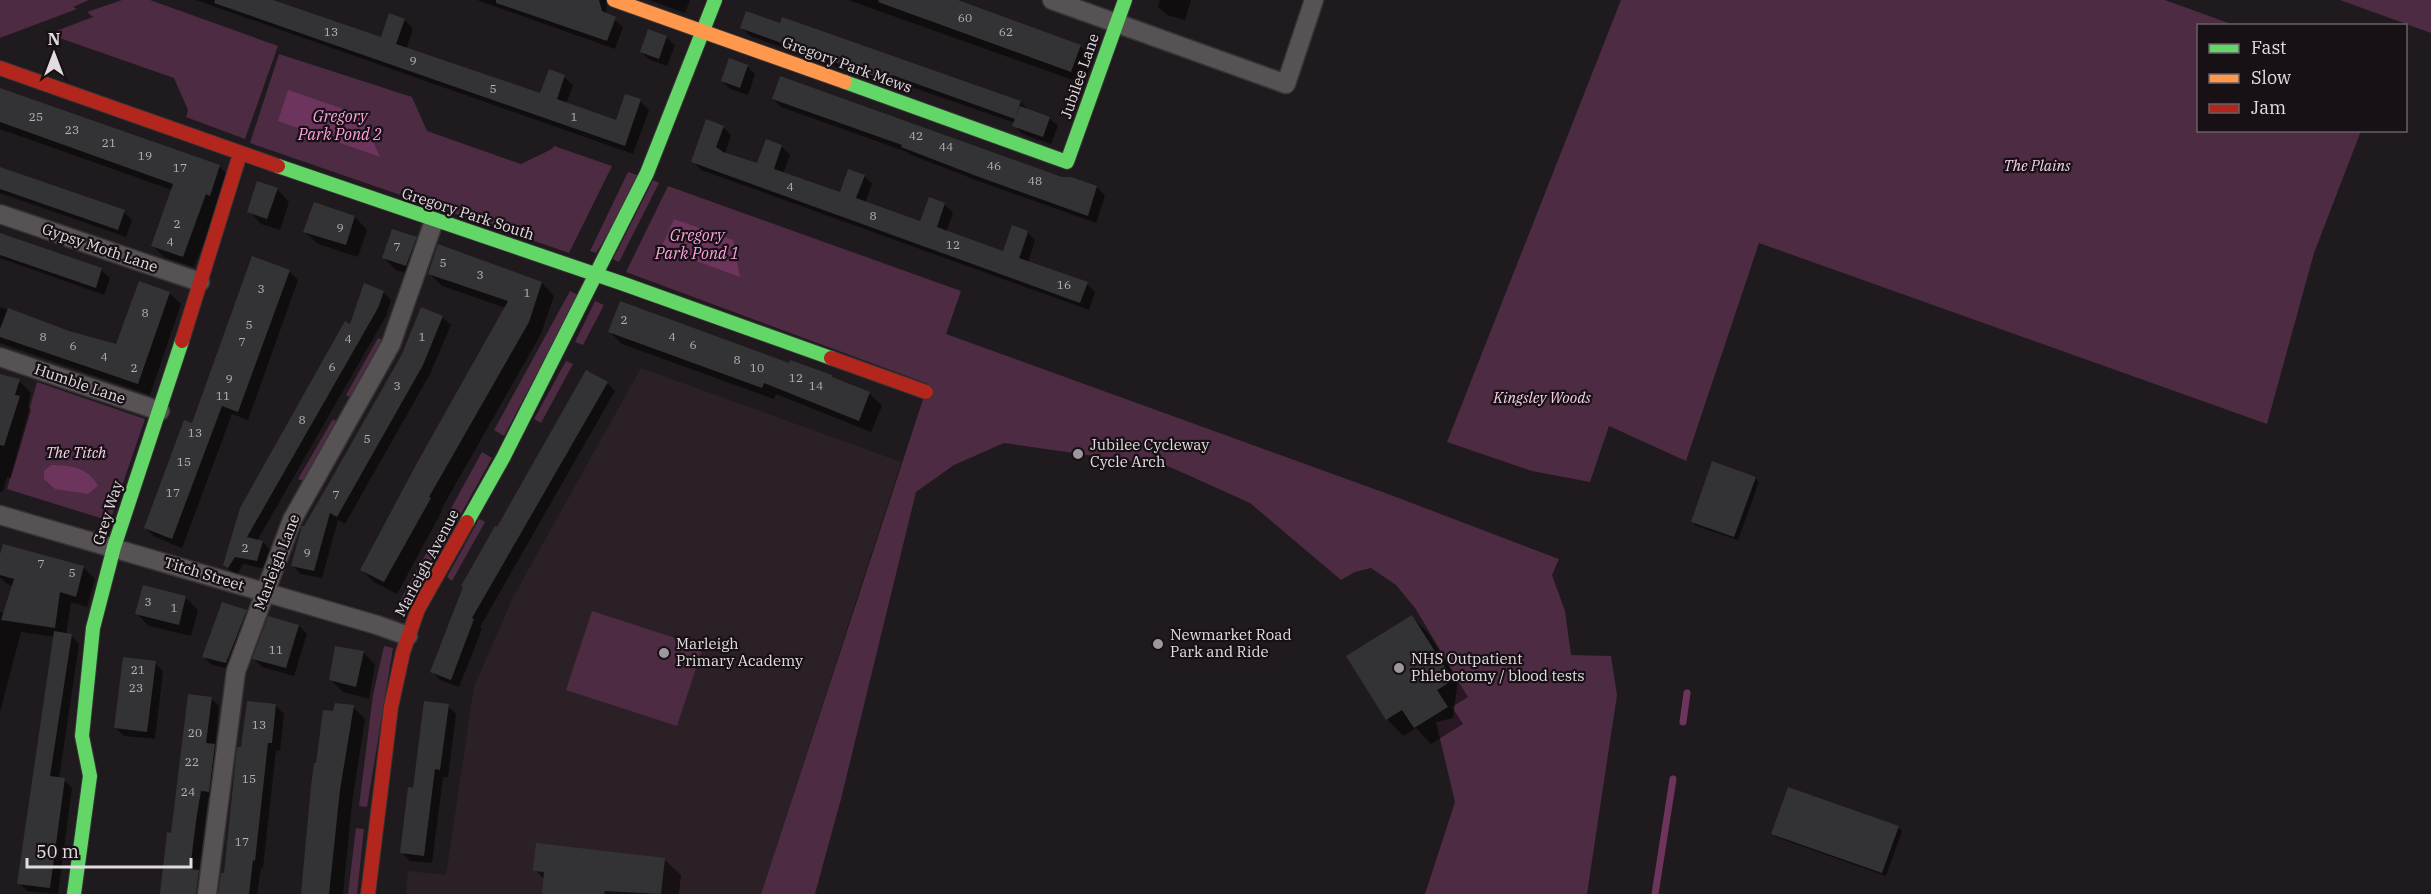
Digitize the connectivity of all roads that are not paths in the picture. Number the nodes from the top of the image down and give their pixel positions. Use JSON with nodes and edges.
{"nodes":[{"id":1,"x":614,"y":0,"type":"edge"},
{"id":2,"x":715,"y":0,"type":"edge"},
{"id":3,"x":1052,"y":0,"type":"edge"},
{"id":4,"x":1125,"y":0,"type":"edge"},
{"id":5,"x":1314,"y":0,"type":"edge"},
{"id":6,"x":1116,"y":23,"type":"junction"},
{"id":7,"x":704,"y":32,"type":"junction"},
{"id":8,"x":0,"y":68,"type":"edge"},
{"id":9,"x":240,"y":154,"type":"junction"},
{"id":10,"x":1068,"y":162,"type":"joint"},
{"id":11,"x":0,"y":214,"type":"edge"},
{"id":12,"x":434,"y":221,"type":"junction"},
{"id":13,"x":597,"y":275,"type":"junction"},
{"id":14,"x":201,"y":282,"type":"junction"},
{"id":15,"x":0,"y":357,"type":"edge"},
{"id":16,"x":926,"y":392,"type":"dead end"},
{"id":17,"x":159,"y":411,"type":"junction"},
{"id":18,"x":0,"y":514,"type":"edge"},
{"id":19,"x":114,"y":547,"type":"junction"},
{"id":20,"x":265,"y":593,"type":"junction"},
{"id":21,"x":408,"y":636,"type":"junction"},
{"id":22,"x":74,"y":894,"type":"edge"},
{"id":23,"x":207,"y":894,"type":"edge"},
{"id":24,"x":368,"y":894,"type":"edge"}],
"edges":[{"from":1,"to":7,"type":"street","name":"Gregory Park Mews"},
{"from":2,"to":7,"type":"street","name":"Marleigh Avenue"},
{"from":3,"to":6,"type":"street"},
{"from":4,"to":6,"type":"street","name":"Jubilee Lane"},
{"from":5,"to":6,"type":"street"},
{"from":6,"to":10,"type":"street","name":"Jubilee Lane"},
{"from":7,"to":10,"type":"street","name":"Gregory Park Mews"},
{"from":7,"to":13,"type":"street","name":"Marleigh Avenue"},
{"from":8,"to":9,"type":"street","name":"Gregory Park South"},
{"from":9,"to":12,"type":"street","name":"Gregory Park South"},
{"from":9,"to":14,"type":"street","name":"Grey Way"},
{"from":11,"to":14,"type":"street","name":"Gypsy Moth Lane"},
{"from":12,"to":13,"type":"street","name":"Gregory Park South"},
{"from":12,"to":20,"type":"street","name":"Marleigh Lane"},
{"from":13,"to":16,"type":"street","name":"Gregory Park South"},
{"from":13,"to":21,"type":"street","name":"Marleigh Avenue"},
{"from":14,"to":17,"type":"street","name":"Grey Way"},
{"from":15,"to":17,"type":"street","name":"Humble Lane"},
{"from":17,"to":19,"type":"street","name":"Grey Way"},
{"from":18,"to":19,"type":"street","name":"Titch Street"},
{"from":19,"to":20,"type":"street","name":"Titch Street"},
{"from":19,"to":22,"type":"street","name":"Grey Way"},
{"from":20,"to":21,"type":"street","name":"Titch Street"},
{"from":20,"to":23,"type":"street","name":"Marleigh Lane"},
{"from":21,"to":24,"type":"street","name":"Marleigh Avenue"}]}
